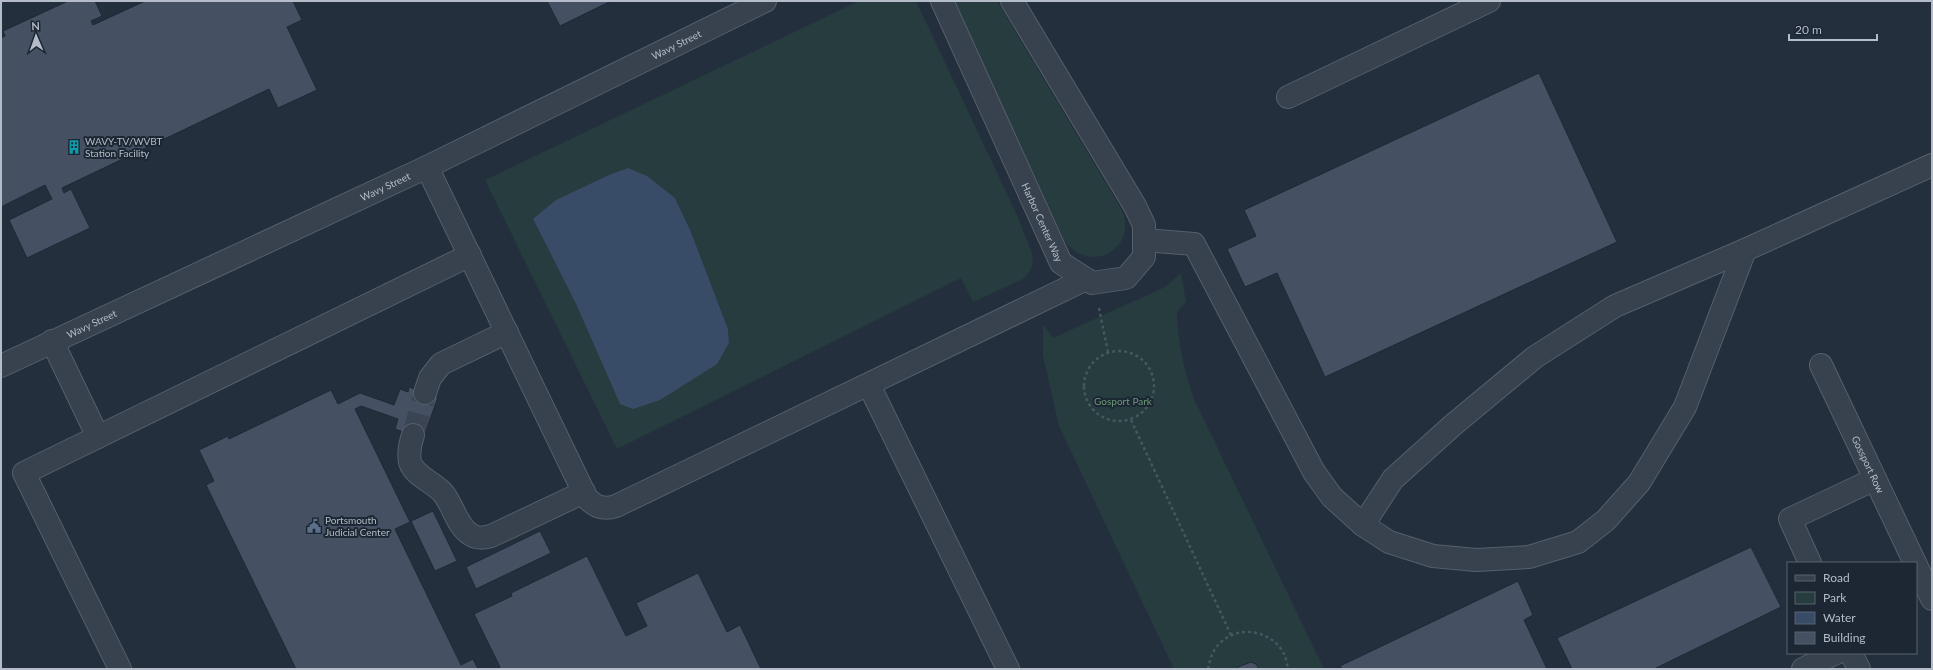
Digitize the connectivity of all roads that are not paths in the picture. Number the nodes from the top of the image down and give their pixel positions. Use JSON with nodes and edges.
{"nodes":[{"id":1,"x":765,"y":1,"type":"edge"},
{"id":2,"x":942,"y":1,"type":"edge"},
{"id":3,"x":1012,"y":1,"type":"edge"},
{"id":4,"x":1489,"y":1,"type":"edge"},
{"id":5,"x":1288,"y":97,"type":"dead end"},
{"id":6,"x":1932,"y":165,"type":"edge"},
{"id":7,"x":427,"y":167,"type":"junction"},
{"id":8,"x":1144,"y":240,"type":"junction"},
{"id":9,"x":1745,"y":250,"type":"junction"},
{"id":10,"x":470,"y":255,"type":"junction"},
{"id":11,"x":1089,"y":281,"type":"junction"},
{"id":12,"x":507,"y":332,"type":"junction"},
{"id":13,"x":52,"y":341,"type":"junction"},
{"id":14,"x":1821,"y":365,"type":"dead end"},
{"id":15,"x":1,"y":366,"type":"edge"},
{"id":16,"x":869,"y":385,"type":"junction"},
{"id":17,"x":425,"y":393,"type":"tunnel mouth"},
{"id":18,"x":413,"y":435,"type":"tunnel mouth"},
{"id":19,"x":98,"y":437,"type":"junction"},
{"id":20,"x":1875,"y":479,"type":"junction"},
{"id":21,"x":584,"y":492,"type":"junction"},
{"id":22,"x":1363,"y":525,"type":"junction"},
{"id":23,"x":1810,"y":562,"type":"edge"},
{"id":24,"x":1914,"y":562,"type":"edge"},
{"id":25,"x":1917,"y":568,"type":"edge"},
{"id":26,"x":1932,"y":599,"type":"edge"},
{"id":27,"x":1834,"y":654,"type":"edge"},
{"id":28,"x":1852,"y":654,"type":"edge"},
{"id":29,"x":120,"y":669,"type":"edge"},
{"id":30,"x":1008,"y":669,"type":"edge"},
{"id":31,"x":1803,"y":669,"type":"edge"},
{"id":32,"x":1859,"y":669,"type":"edge"}],
"edges":[{"from":1,"to":7,"type":"street","name":"Wavy Street"},
{"from":2,"to":11,"type":"street","name":"Harbor Center Way"},
{"from":3,"to":8,"type":"street"},
{"from":4,"to":5,"type":"street"},
{"from":6,"to":9,"type":"street"},
{"from":7,"to":10,"type":"street"},
{"from":7,"to":13,"type":"street","name":"Wavy Street"},
{"from":8,"to":11,"type":"street"},
{"from":8,"to":22,"type":"street"},
{"from":9,"to":22,"type":"street"},
{"from":9,"to":22,"type":"street"},
{"from":10,"to":12,"type":"street"},
{"from":10,"to":19,"type":"street"},
{"from":11,"to":16,"type":"street"},
{"from":12,"to":17,"type":"street"},
{"from":12,"to":21,"type":"street"},
{"from":13,"to":15,"type":"street","name":"Wavy Street"},
{"from":13,"to":19,"type":"street"},
{"from":14,"to":20,"type":"street","name":"Gossport Row"},
{"from":16,"to":21,"type":"street"},
{"from":16,"to":30,"type":"street"},
{"from":18,"to":21,"type":"street"},
{"from":19,"to":29,"type":"street"},
{"from":20,"to":23,"type":"street"},
{"from":20,"to":24,"type":"street","name":"Gossport Row"},
{"from":25,"to":26,"type":"street","name":"Gossport Row"},
{"from":27,"to":31,"type":"street"},
{"from":28,"to":32,"type":"street"}]}
